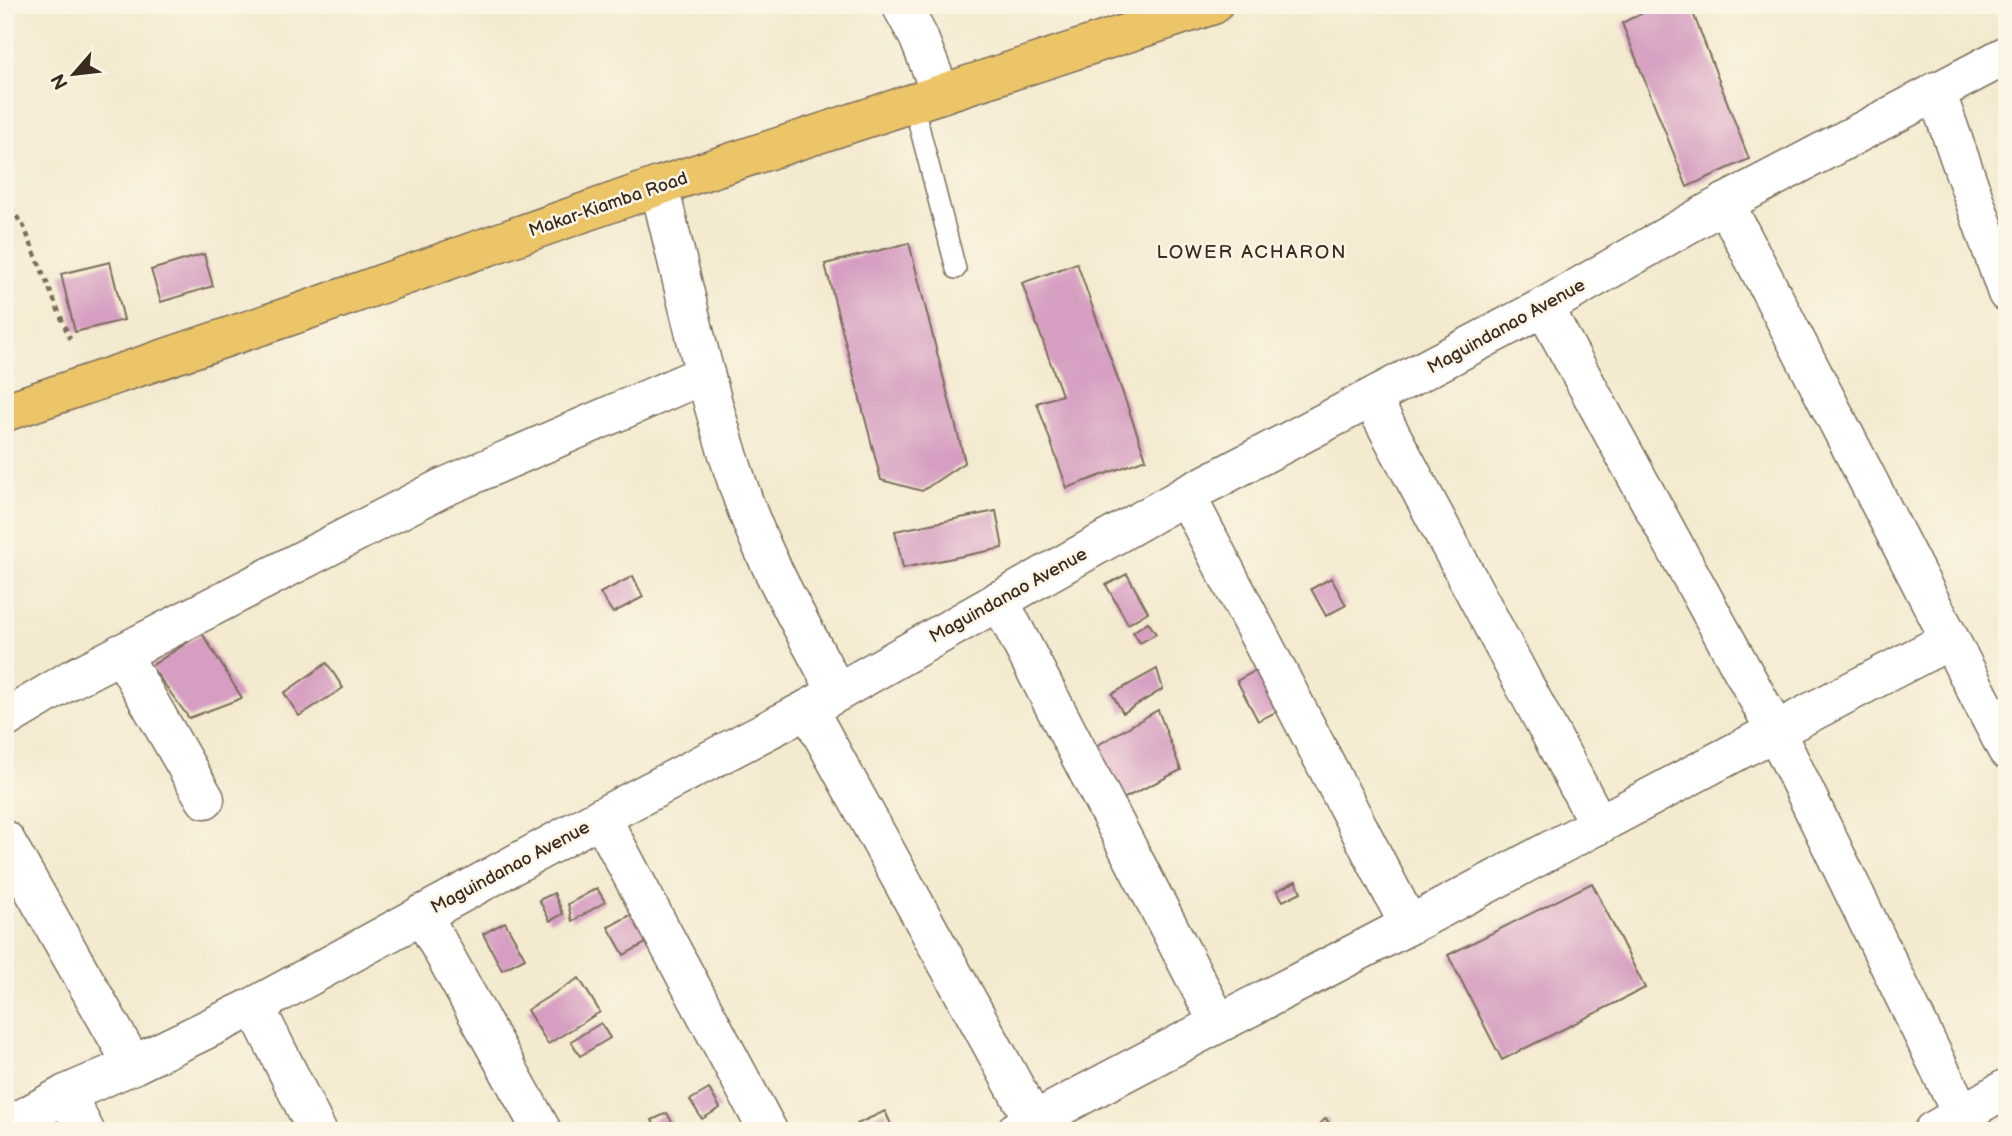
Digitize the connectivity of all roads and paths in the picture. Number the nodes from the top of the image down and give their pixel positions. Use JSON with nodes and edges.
{"nodes":[{"id":1,"x":901,"y":5,"type":"edge"},
{"id":2,"x":1213,"y":5,"type":"edge"},
{"id":3,"x":2007,"y":55,"type":"edge"},
{"id":4,"x":1936,"y":91,"type":"junction"},
{"id":5,"x":927,"y":98,"type":"junction"},
{"id":6,"x":659,"y":186,"type":"junction"},
{"id":7,"x":5,"y":200,"type":"edge"},
{"id":8,"x":1725,"y":203,"type":"junction"},
{"id":9,"x":956,"y":269,"type":"dead end"},
{"id":10,"x":2007,"y":293,"type":"edge"},
{"id":11,"x":1544,"y":307,"type":"junction"},
{"id":12,"x":70,"y":339,"type":"dead end"},
{"id":13,"x":705,"y":374,"type":"junction"},
{"id":14,"x":1372,"y":398,"type":"junction"},
{"id":15,"x":5,"y":412,"type":"edge"},
{"id":16,"x":1186,"y":495,"type":"junction"},
{"id":17,"x":999,"y":600,"type":"junction"},
{"id":18,"x":1950,"y":640,"type":"junction"},
{"id":19,"x":121,"y":653,"type":"junction"},
{"id":20,"x":823,"y":701,"type":"junction"},
{"id":21,"x":5,"y":719,"type":"edge"},
{"id":22,"x":1775,"y":730,"type":"junction"},
{"id":23,"x":2007,"y":750,"type":"edge"},
{"id":24,"x":205,"y":799,"type":"dead end"},
{"id":25,"x":601,"y":817,"type":"junction"},
{"id":26,"x":1599,"y":825,"type":"junction"},
{"id":27,"x":5,"y":840,"type":"edge"},
{"id":28,"x":422,"y":914,"type":"junction"},
{"id":29,"x":1409,"y":925,"type":"junction"},
{"id":30,"x":255,"y":1006,"type":"junction"},
{"id":31,"x":1218,"y":1022,"type":"junction"},
{"id":32,"x":133,"y":1065,"type":"junction"},
{"id":33,"x":2007,"y":1088,"type":"edge"},
{"id":34,"x":66,"y":1094,"type":"junction"},
{"id":35,"x":1948,"y":1123,"type":"edge"},
{"id":36,"x":1030,"y":1127,"type":"edge"},
{"id":37,"x":5,"y":1128,"type":"edge"},
{"id":38,"x":85,"y":1131,"type":"edge"},
{"id":39,"x":317,"y":1131,"type":"edge"},
{"id":40,"x":542,"y":1131,"type":"edge"},
{"id":41,"x":768,"y":1131,"type":"edge"}],
"edges":[{"from":1,"to":5,"type":"street"},
{"from":2,"to":5,"type":"main road","name":"Makar-Kiamba Road"},
{"from":3,"to":4,"type":"street","name":"Maguindanao Avenue"},
{"from":4,"to":8,"type":"street","name":"Maguindanao Avenue"},
{"from":4,"to":10,"type":"street"},
{"from":5,"to":6,"type":"main road","name":"Makar-Kiamba Road"},
{"from":5,"to":9,"type":"lane"},
{"from":6,"to":13,"type":"street"},
{"from":6,"to":15,"type":"main road","name":"Makar-Kiamba Road"},
{"from":7,"to":12,"type":"path"},
{"from":8,"to":11,"type":"street","name":"Maguindanao Avenue"},
{"from":8,"to":18,"type":"street"},
{"from":11,"to":14,"type":"street","name":"Maguindanao Avenue"},
{"from":11,"to":22,"type":"street"},
{"from":13,"to":19,"type":"street"},
{"from":13,"to":20,"type":"street"},
{"from":14,"to":16,"type":"street","name":"Maguindanao Avenue"},
{"from":14,"to":26,"type":"street"},
{"from":16,"to":17,"type":"street","name":"Maguindanao Avenue"},
{"from":16,"to":29,"type":"street"},
{"from":17,"to":20,"type":"street","name":"Maguindanao Avenue"},
{"from":17,"to":31,"type":"street"},
{"from":18,"to":22,"type":"street"},
{"from":18,"to":23,"type":"street"},
{"from":19,"to":21,"type":"street"},
{"from":19,"to":24,"type":"street"},
{"from":20,"to":25,"type":"street","name":"Maguindanao Avenue"},
{"from":20,"to":36,"type":"street"},
{"from":22,"to":26,"type":"street"},
{"from":22,"to":35,"type":"street"},
{"from":25,"to":28,"type":"street","name":"Maguindanao Avenue"},
{"from":25,"to":41,"type":"street"},
{"from":26,"to":29,"type":"street"},
{"from":27,"to":32,"type":"street"},
{"from":28,"to":30,"type":"street","name":"Maguindanao Avenue"},
{"from":28,"to":40,"type":"street"},
{"from":29,"to":31,"type":"street"},
{"from":30,"to":32,"type":"street","name":"Maguindanao Avenue"},
{"from":30,"to":39,"type":"street"},
{"from":31,"to":36,"type":"street"},
{"from":32,"to":34,"type":"street","name":"Maguindanao Avenue"},
{"from":33,"to":35,"type":"street"},
{"from":34,"to":37,"type":"street","name":"Maguindanao Avenue"},
{"from":34,"to":38,"type":"street"}]}
